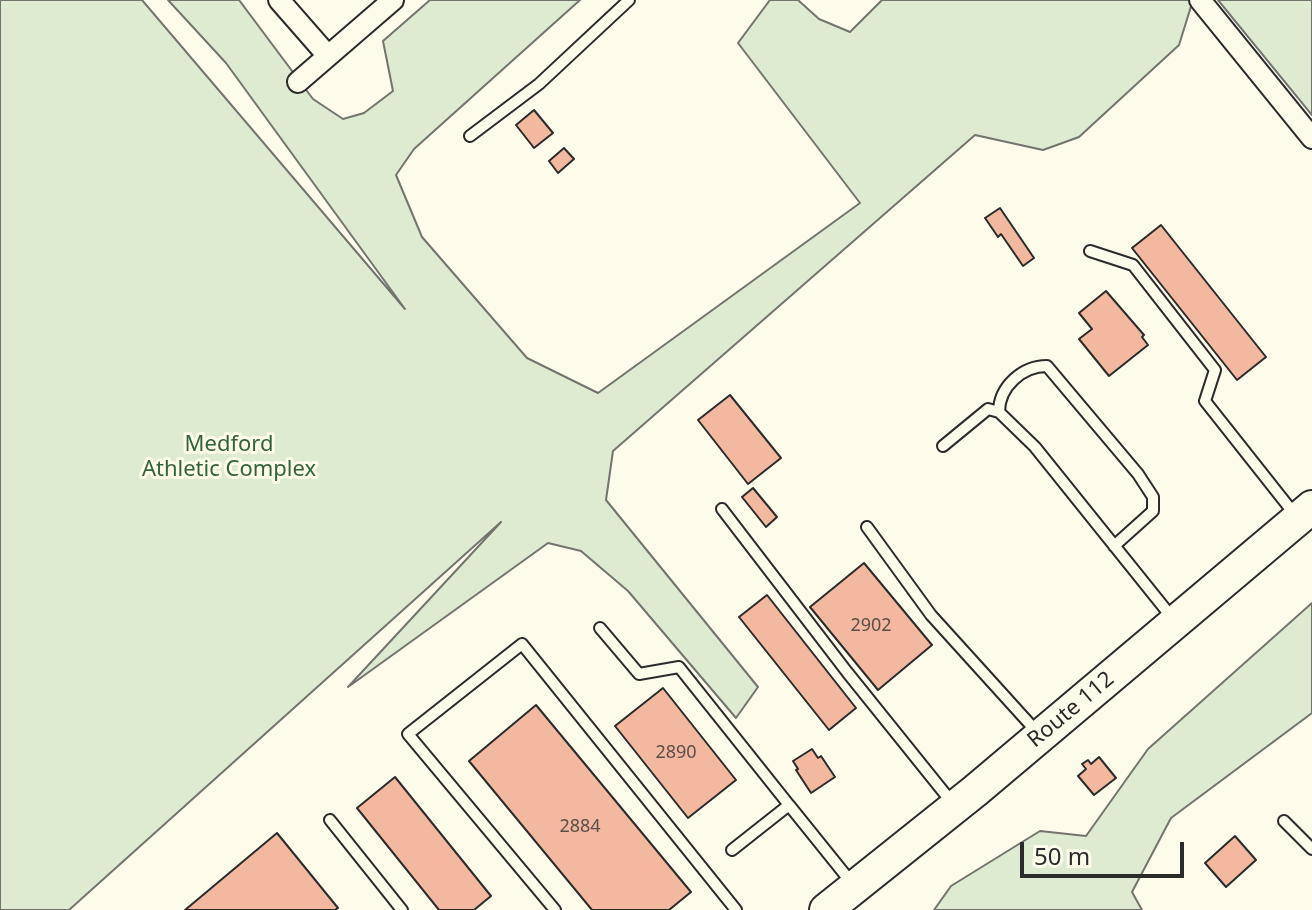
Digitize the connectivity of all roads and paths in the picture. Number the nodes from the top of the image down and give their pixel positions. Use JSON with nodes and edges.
{"nodes":[{"id":1,"x":279,"y":0,"type":"edge"},
{"id":2,"x":393,"y":0,"type":"edge"},
{"id":3,"x":629,"y":0,"type":"edge"},
{"id":4,"x":1200,"y":0,"type":"edge"},
{"id":5,"x":328,"y":56,"type":"junction"},
{"id":6,"x":298,"y":82,"type":"dead end"},
{"id":7,"x":470,"y":136,"type":"dead end"},
{"id":8,"x":1312,"y":138,"type":"edge"},
{"id":9,"x":1090,"y":251,"type":"dead end"},
{"id":10,"x":999,"y":412,"type":"junction"},
{"id":11,"x":943,"y":446,"type":"dead end"},
{"id":12,"x":722,"y":509,"type":"dead end"},
{"id":13,"x":1305,"y":512,"type":"edge"},
{"id":14,"x":867,"y":527,"type":"dead end"},
{"id":15,"x":1114,"y":546,"type":"junction"},
{"id":16,"x":1175,"y":622,"type":"junction"},
{"id":17,"x":600,"y":628,"type":"dead end"},
{"id":18,"x":1040,"y":736,"type":"junction"},
{"id":19,"x":789,"y":805,"type":"junction"},
{"id":20,"x":955,"y":806,"type":"junction"},
{"id":21,"x":330,"y":820,"type":"dead end"},
{"id":22,"x":1284,"y":821,"type":"dead end"},
{"id":23,"x":1312,"y":849,"type":"edge"},
{"id":24,"x":732,"y":850,"type":"dead end"},
{"id":25,"x":855,"y":887,"type":"junction"},
{"id":26,"x":402,"y":910,"type":"edge"},
{"id":27,"x":555,"y":910,"type":"edge"},
{"id":28,"x":736,"y":910,"type":"edge"},
{"id":29,"x":826,"y":910,"type":"edge"}],
"edges":[{"from":1,"to":5,"type":"street"},
{"from":2,"to":5,"type":"street"},
{"from":3,"to":7,"type":"lane"},
{"from":4,"to":8,"type":"street"},
{"from":5,"to":6,"type":"street"},
{"from":9,"to":13,"type":"lane"},
{"from":10,"to":11,"type":"lane"},
{"from":10,"to":15,"type":"lane"},
{"from":10,"to":15,"type":"lane"},
{"from":12,"to":20,"type":"lane"},
{"from":13,"to":16,"type":"main road","name":"Route 112"},
{"from":14,"to":18,"type":"lane"},
{"from":15,"to":16,"type":"lane"},
{"from":16,"to":18,"type":"main road","name":"Route 112"},
{"from":17,"to":19,"type":"lane"},
{"from":18,"to":20,"type":"main road","name":"Route 112"},
{"from":19,"to":24,"type":"lane"},
{"from":19,"to":25,"type":"lane"},
{"from":20,"to":25,"type":"main road","name":"Route 112"},
{"from":21,"to":26,"type":"lane"},
{"from":22,"to":23,"type":"lane"},
{"from":25,"to":29,"type":"main road","name":"Route 112"},
{"from":27,"to":28,"type":"lane"}]}
